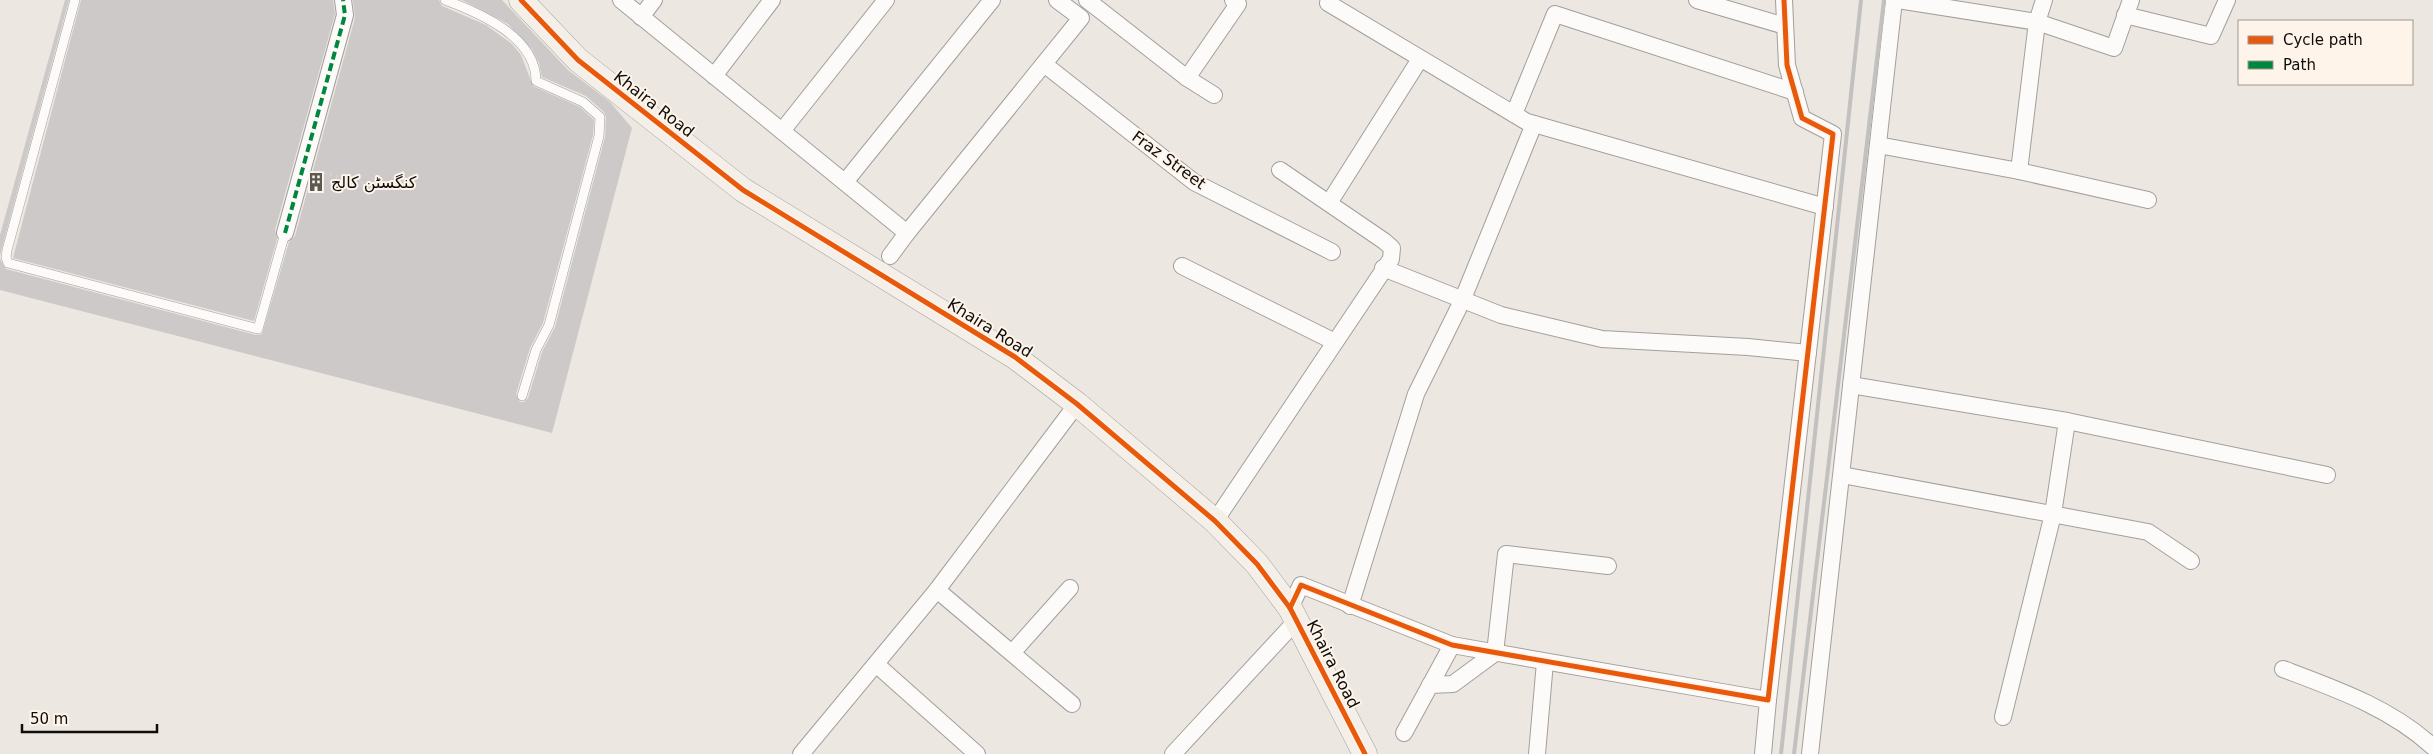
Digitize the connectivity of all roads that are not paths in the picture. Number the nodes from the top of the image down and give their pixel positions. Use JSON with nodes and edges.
{"nodes":[{"id":1,"x":74,"y":0,"type":"edge"},
{"id":2,"x":344,"y":0,"type":"edge"},
{"id":3,"x":445,"y":0,"type":"edge"},
{"id":4,"x":521,"y":0,"type":"edge"},
{"id":5,"x":622,"y":0,"type":"edge"},
{"id":6,"x":654,"y":0,"type":"edge"},
{"id":7,"x":772,"y":0,"type":"edge"},
{"id":8,"x":886,"y":0,"type":"edge"},
{"id":9,"x":992,"y":0,"type":"edge"},
{"id":10,"x":1057,"y":0,"type":"edge"},
{"id":11,"x":1087,"y":0,"type":"edge"},
{"id":12,"x":1233,"y":0,"type":"edge"},
{"id":13,"x":1697,"y":0,"type":"edge"},
{"id":14,"x":1784,"y":0,"type":"edge"},
{"id":15,"x":1894,"y":0,"type":"edge"},
{"id":16,"x":1898,"y":0,"type":"edge"},
{"id":17,"x":2044,"y":0,"type":"edge"},
{"id":18,"x":2227,"y":0,"type":"edge"},
{"id":19,"x":1328,"y":4,"type":"dead end"},
{"id":20,"x":2128,"y":8,"type":"edge"},
{"id":21,"x":1076,"y":14,"type":"junction"},
{"id":22,"x":640,"y":17,"type":"junction"},
{"id":23,"x":2036,"y":22,"type":"junction"},
{"id":24,"x":1785,"y":26,"type":"junction"},
{"id":25,"x":1420,"y":59,"type":"junction"},
{"id":26,"x":1044,"y":64,"type":"junction"},
{"id":27,"x":714,"y":76,"type":"junction"},
{"id":28,"x":1187,"y":78,"type":"junction"},
{"id":29,"x":1795,"y":92,"type":"junction"},
{"id":30,"x":1214,"y":95,"type":"dead end"},
{"id":31,"x":1514,"y":114,"type":"junction"},
{"id":32,"x":1534,"y":124,"type":"junction"},
{"id":33,"x":782,"y":131,"type":"junction"},
{"id":34,"x":1878,"y":145,"type":"junction"},
{"id":35,"x":1280,"y":170,"type":"dead end"},
{"id":36,"x":2019,"y":171,"type":"junction"},
{"id":37,"x":845,"y":182,"type":"junction"},
{"id":38,"x":2148,"y":200,"type":"dead end"},
{"id":39,"x":1329,"y":203,"type":"junction"},
{"id":40,"x":1825,"y":207,"type":"junction"},
{"id":41,"x":285,"y":232,"type":"joint"},
{"id":42,"x":908,"y":233,"type":"junction"},
{"id":43,"x":1332,"y":252,"type":"dead end"},
{"id":44,"x":890,"y":256,"type":"dead end"},
{"id":45,"x":1182,"y":266,"type":"dead end"},
{"id":46,"x":1383,"y":268,"type":"junction"},
{"id":47,"x":1462,"y":301,"type":"junction"},
{"id":48,"x":1335,"y":342,"type":"junction"},
{"id":49,"x":1808,"y":353,"type":"junction"},
{"id":50,"x":1851,"y":385,"type":"junction"},
{"id":51,"x":522,"y":396,"type":"dead end"},
{"id":52,"x":1077,"y":404,"type":"junction"},
{"id":53,"x":2067,"y":420,"type":"junction"},
{"id":54,"x":1842,"y":475,"type":"junction"},
{"id":55,"x":2327,"y":475,"type":"dead end"},
{"id":56,"x":2054,"y":514,"type":"junction"},
{"id":57,"x":1215,"y":521,"type":"junction"},
{"id":58,"x":2191,"y":561,"type":"dead end"},
{"id":59,"x":1608,"y":566,"type":"dead end"},
{"id":60,"x":1070,"y":588,"type":"dead end"},
{"id":61,"x":937,"y":590,"type":"junction"},
{"id":62,"x":1350,"y":606,"type":"junction"},
{"id":63,"x":1294,"y":614,"type":"junction"},
{"id":64,"x":1452,"y":645,"type":"junction"},
{"id":65,"x":1012,"y":653,"type":"junction"},
{"id":66,"x":1495,"y":653,"type":"junction"},
{"id":67,"x":1545,"y":662,"type":"junction"},
{"id":68,"x":877,"y":665,"type":"junction"},
{"id":69,"x":2284,"y":669,"type":"dead end"},
{"id":70,"x":1430,"y":685,"type":"junction"},
{"id":71,"x":1768,"y":700,"type":"junction"},
{"id":72,"x":1072,"y":704,"type":"dead end"},
{"id":73,"x":2003,"y":717,"type":"dead end"},
{"id":74,"x":1404,"y":733,"type":"dead end"},
{"id":75,"x":2433,"y":747,"type":"edge"},
{"id":76,"x":801,"y":754,"type":"edge"},
{"id":77,"x":977,"y":754,"type":"edge"},
{"id":78,"x":1172,"y":754,"type":"edge"},
{"id":79,"x":1366,"y":754,"type":"edge"},
{"id":80,"x":1537,"y":754,"type":"edge"},
{"id":81,"x":1762,"y":754,"type":"edge"},
{"id":82,"x":1810,"y":754,"type":"edge"}],
"edges":[{"from":1,"to":41,"type":"lane"},
{"from":2,"to":41,"type":"street"},
{"from":3,"to":51,"type":"lane"},
{"from":4,"to":52,"type":"street","name":"Khaira Road"},
{"from":5,"to":22,"type":"street"},
{"from":6,"to":22,"type":"street"},
{"from":7,"to":27,"type":"street"},
{"from":8,"to":33,"type":"street"},
{"from":9,"to":37,"type":"street"},
{"from":10,"to":21,"type":"street"},
{"from":11,"to":21,"type":"street"},
{"from":11,"to":28,"type":"street"},
{"from":12,"to":28,"type":"street"},
{"from":13,"to":24,"type":"street"},
{"from":14,"to":24,"type":"street"},
{"from":15,"to":34,"type":"street"},
{"from":16,"to":23,"type":"street"},
{"from":17,"to":23,"type":"street"},
{"from":18,"to":20,"type":"street"},
{"from":19,"to":25,"type":"street"},
{"from":20,"to":23,"type":"street"},
{"from":21,"to":26,"type":"street"},
{"from":22,"to":27,"type":"street"},
{"from":23,"to":36,"type":"street"},
{"from":24,"to":29,"type":"street"},
{"from":25,"to":31,"type":"street"},
{"from":25,"to":39,"type":"street"},
{"from":26,"to":42,"type":"street"},
{"from":26,"to":43,"type":"street","name":"Fraz Street"},
{"from":27,"to":33,"type":"street"},
{"from":28,"to":30,"type":"street"},
{"from":29,"to":31,"type":"street"},
{"from":29,"to":40,"type":"street"},
{"from":31,"to":32,"type":"street"},
{"from":32,"to":40,"type":"street"},
{"from":32,"to":47,"type":"street"},
{"from":33,"to":37,"type":"street"},
{"from":34,"to":36,"type":"street"},
{"from":34,"to":50,"type":"street"},
{"from":35,"to":39,"type":"street"},
{"from":36,"to":38,"type":"street"},
{"from":37,"to":42,"type":"street"},
{"from":39,"to":46,"type":"street"},
{"from":40,"to":49,"type":"street"},
{"from":42,"to":44,"type":"street"},
{"from":45,"to":48,"type":"street"},
{"from":46,"to":47,"type":"street"},
{"from":46,"to":48,"type":"street"},
{"from":47,"to":49,"type":"street"},
{"from":47,"to":62,"type":"street"},
{"from":48,"to":57,"type":"street"},
{"from":49,"to":71,"type":"street"},
{"from":50,"to":53,"type":"street"},
{"from":50,"to":54,"type":"street"},
{"from":52,"to":57,"type":"street","name":"Khaira Road"},
{"from":52,"to":61,"type":"street"},
{"from":53,"to":55,"type":"street"},
{"from":53,"to":56,"type":"street"},
{"from":54,"to":56,"type":"street"},
{"from":54,"to":82,"type":"street"},
{"from":56,"to":58,"type":"street"},
{"from":56,"to":73,"type":"street"},
{"from":57,"to":63,"type":"street","name":"Khaira Road"},
{"from":59,"to":66,"type":"street"},
{"from":60,"to":65,"type":"street"},
{"from":61,"to":65,"type":"street"},
{"from":61,"to":68,"type":"street"},
{"from":62,"to":63,"type":"street"},
{"from":62,"to":64,"type":"street"},
{"from":63,"to":78,"type":"street"},
{"from":63,"to":79,"type":"street","name":"Khaira Road"},
{"from":64,"to":66,"type":"street"},
{"from":64,"to":70,"type":"street"},
{"from":65,"to":72,"type":"street"},
{"from":66,"to":67,"type":"street"},
{"from":66,"to":70,"type":"street"},
{"from":67,"to":71,"type":"street"},
{"from":67,"to":80,"type":"street"},
{"from":68,"to":76,"type":"street"},
{"from":68,"to":77,"type":"street"},
{"from":69,"to":75,"type":"street"},
{"from":70,"to":74,"type":"street"},
{"from":71,"to":81,"type":"street"}]}
